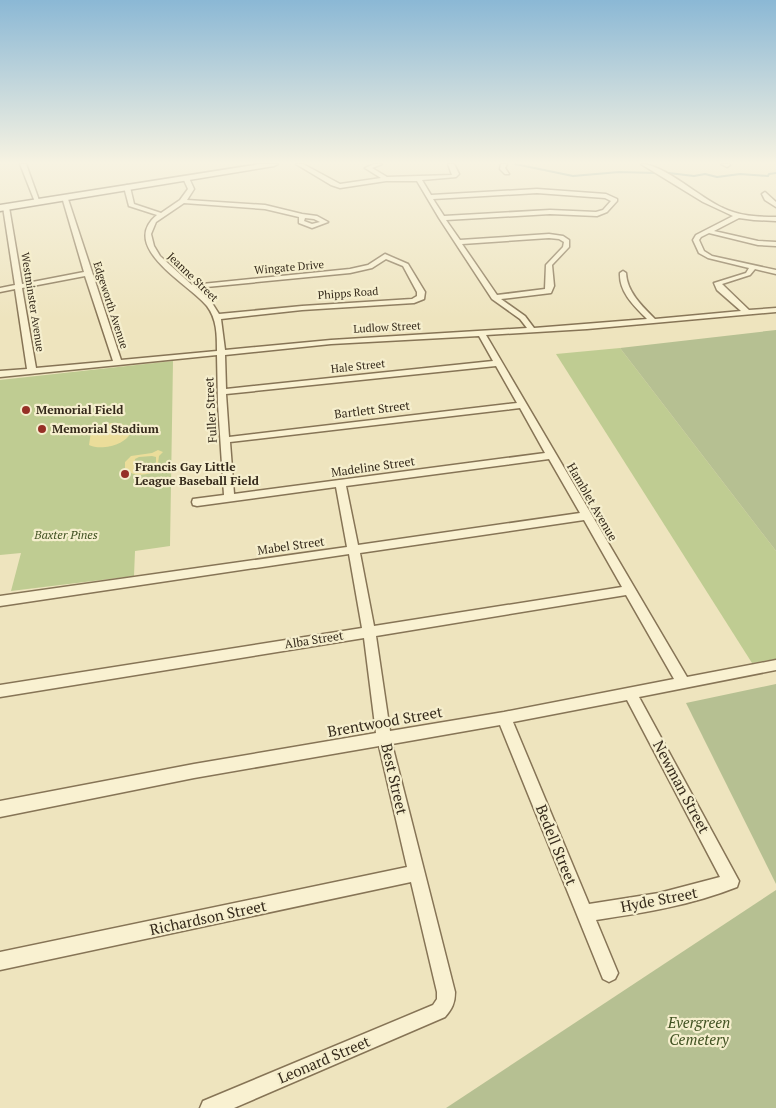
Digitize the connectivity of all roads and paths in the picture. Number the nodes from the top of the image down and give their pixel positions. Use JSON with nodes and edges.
{"nodes":[{"id":1,"x":5,"y":216,"type":"edge"},
{"id":2,"x":71,"y":216,"type":"edge"},
{"id":3,"x":161,"y":216,"type":"edge"},
{"id":4,"x":481,"y":216,"type":"edge"},
{"id":5,"x":736,"y":217,"type":"joint"},
{"id":6,"x":442,"y":218,"type":"joint"},
{"id":7,"x":776,"y":219,"type":"edge"},
{"id":8,"x":708,"y":231,"type":"junction"},
{"id":9,"x":458,"y":242,"type":"junction"},
{"id":10,"x":776,"y":244,"type":"edge"},
{"id":11,"x":385,"y":256,"type":"joint"},
{"id":12,"x":753,"y":267,"type":"junction"},
{"id":13,"x":776,"y":272,"type":"edge"},
{"id":14,"x":88,"y":273,"type":"junction"},
{"id":15,"x":622,"y":273,"type":"dead end"},
{"id":16,"x":18,"y":286,"type":"junction"},
{"id":17,"x":190,"y":287,"type":"junction"},
{"id":18,"x":0,"y":290,"type":"edge"},
{"id":19,"x":495,"y":297,"type":"junction"},
{"id":20,"x":776,"y":310,"type":"edge"},
{"id":21,"x":748,"y":313,"type":"junction"},
{"id":22,"x":217,"y":317,"type":"junction"},
{"id":23,"x":653,"y":321,"type":"junction"},
{"id":24,"x":532,"y":330,"type":"junction"},
{"id":25,"x":481,"y":333,"type":"junction"},
{"id":26,"x":221,"y":351,"type":"junction"},
{"id":27,"x":118,"y":362,"type":"junction"},
{"id":28,"x":497,"y":363,"type":"junction"},
{"id":29,"x":32,"y":371,"type":"junction"},
{"id":30,"x":0,"y":374,"type":"edge"},
{"id":31,"x":222,"y":392,"type":"junction"},
{"id":32,"x":521,"y":405,"type":"junction"},
{"id":33,"x":225,"y":440,"type":"junction"},
{"id":34,"x":552,"y":456,"type":"junction"},
{"id":35,"x":341,"y":484,"type":"junction"},
{"id":36,"x":229,"y":497,"type":"junction"},
{"id":37,"x":198,"y":502,"type":"dead end"},
{"id":38,"x":586,"y":516,"type":"junction"},
{"id":39,"x":352,"y":550,"type":"junction"},
{"id":40,"x":629,"y":590,"type":"junction"},
{"id":41,"x":0,"y":601,"type":"edge"},
{"id":42,"x":369,"y":631,"type":"junction"},
{"id":43,"x":776,"y":665,"type":"edge"},
{"id":44,"x":683,"y":682,"type":"junction"},
{"id":45,"x":0,"y":691,"type":"edge"},
{"id":46,"x":630,"y":693,"type":"junction"},
{"id":47,"x":504,"y":718,"type":"junction"},
{"id":48,"x":384,"y":739,"type":"junction"},
{"id":49,"x":0,"y":809,"type":"edge"},
{"id":50,"x":416,"y":873,"type":"junction"},
{"id":51,"x":731,"y":881,"type":"joint"},
{"id":52,"x":585,"y":912,"type":"junction"},
{"id":53,"x":0,"y":961,"type":"edge"},
{"id":54,"x":609,"y":972,"type":"dead end"},
{"id":55,"x":439,"y":1011,"type":"joint"},
{"id":56,"x":210,"y":1108,"type":"edge"}],
"edges":[{"from":1,"to":16,"type":"street","name":"Westminster Avenue"},
{"from":2,"to":14,"type":"street","name":"Edgeworth Avenue"},
{"from":3,"to":17,"type":"street","name":"Jeanne Street"},
{"from":4,"to":6,"type":"street"},
{"from":5,"to":7,"type":"street"},
{"from":5,"to":8,"type":"street"},
{"from":6,"to":9,"type":"street"},
{"from":8,"to":10,"type":"street"},
{"from":8,"to":12,"type":"street"},
{"from":9,"to":19,"type":"street"},
{"from":9,"to":19,"type":"street"},
{"from":11,"to":17,"type":"street","name":"Wingate Drive"},
{"from":11,"to":22,"type":"street","name":"Phipps Road"},
{"from":12,"to":13,"type":"street"},
{"from":12,"to":21,"type":"street"},
{"from":14,"to":16,"type":"street"},
{"from":14,"to":27,"type":"street","name":"Edgeworth Avenue"},
{"from":15,"to":23,"type":"street"},
{"from":16,"to":18,"type":"street"},
{"from":16,"to":29,"type":"street","name":"Westminster Avenue"},
{"from":17,"to":22,"type":"street","name":"Jeanne Street"},
{"from":19,"to":24,"type":"street"},
{"from":20,"to":21,"type":"street","name":"Ludlow Street"},
{"from":21,"to":23,"type":"street","name":"Ludlow Street"},
{"from":22,"to":26,"type":"street","name":"Jeanne Street"},
{"from":23,"to":24,"type":"street","name":"Ludlow Street"},
{"from":24,"to":25,"type":"street","name":"Ludlow Street"},
{"from":25,"to":26,"type":"street","name":"Ludlow Street"},
{"from":25,"to":28,"type":"street","name":"Hamblet Avenue"},
{"from":26,"to":27,"type":"street","name":"Ludlow Street"},
{"from":26,"to":31,"type":"street","name":"Fuller Street"},
{"from":27,"to":29,"type":"street","name":"Ludlow Street"},
{"from":28,"to":31,"type":"street","name":"Hale Street"},
{"from":28,"to":32,"type":"street","name":"Hamblet Avenue"},
{"from":29,"to":30,"type":"street","name":"Ludlow Street"},
{"from":31,"to":33,"type":"street","name":"Fuller Street"},
{"from":32,"to":33,"type":"street","name":"Bartlett Street"},
{"from":32,"to":34,"type":"street","name":"Hamblet Avenue"},
{"from":33,"to":36,"type":"street","name":"Fuller Street"},
{"from":34,"to":35,"type":"street","name":"Madeline Street"},
{"from":34,"to":38,"type":"street","name":"Hamblet Avenue"},
{"from":35,"to":36,"type":"street","name":"Madeline Street"},
{"from":35,"to":39,"type":"street","name":"Best Street"},
{"from":36,"to":37,"type":"street","name":"Madeline Street"},
{"from":38,"to":39,"type":"street","name":"Mabel Street"},
{"from":38,"to":40,"type":"street","name":"Hamblet Avenue"},
{"from":39,"to":41,"type":"street","name":"Mabel Street"},
{"from":39,"to":42,"type":"street","name":"Best Street"},
{"from":40,"to":42,"type":"street","name":"Alba Street"},
{"from":40,"to":44,"type":"street","name":"Hamblet Avenue"},
{"from":42,"to":45,"type":"street","name":"Alba Street"},
{"from":42,"to":48,"type":"street","name":"Best Street"},
{"from":43,"to":44,"type":"street","name":"Brentwood Street"},
{"from":44,"to":46,"type":"street","name":"Brentwood Street"},
{"from":46,"to":47,"type":"street","name":"Brentwood Street"},
{"from":46,"to":51,"type":"street","name":"Newman Street"},
{"from":47,"to":48,"type":"street","name":"Brentwood Street"},
{"from":47,"to":52,"type":"street","name":"Bedell Street"},
{"from":48,"to":49,"type":"street","name":"Brentwood Street"},
{"from":48,"to":50,"type":"street","name":"Best Street"},
{"from":50,"to":53,"type":"street","name":"Richardson Street"},
{"from":50,"to":55,"type":"street","name":"Best Street"},
{"from":51,"to":52,"type":"street","name":"Hyde Street"},
{"from":52,"to":54,"type":"street","name":"Bedell Street"},
{"from":55,"to":56,"type":"street","name":"Leonard Street"}]}
